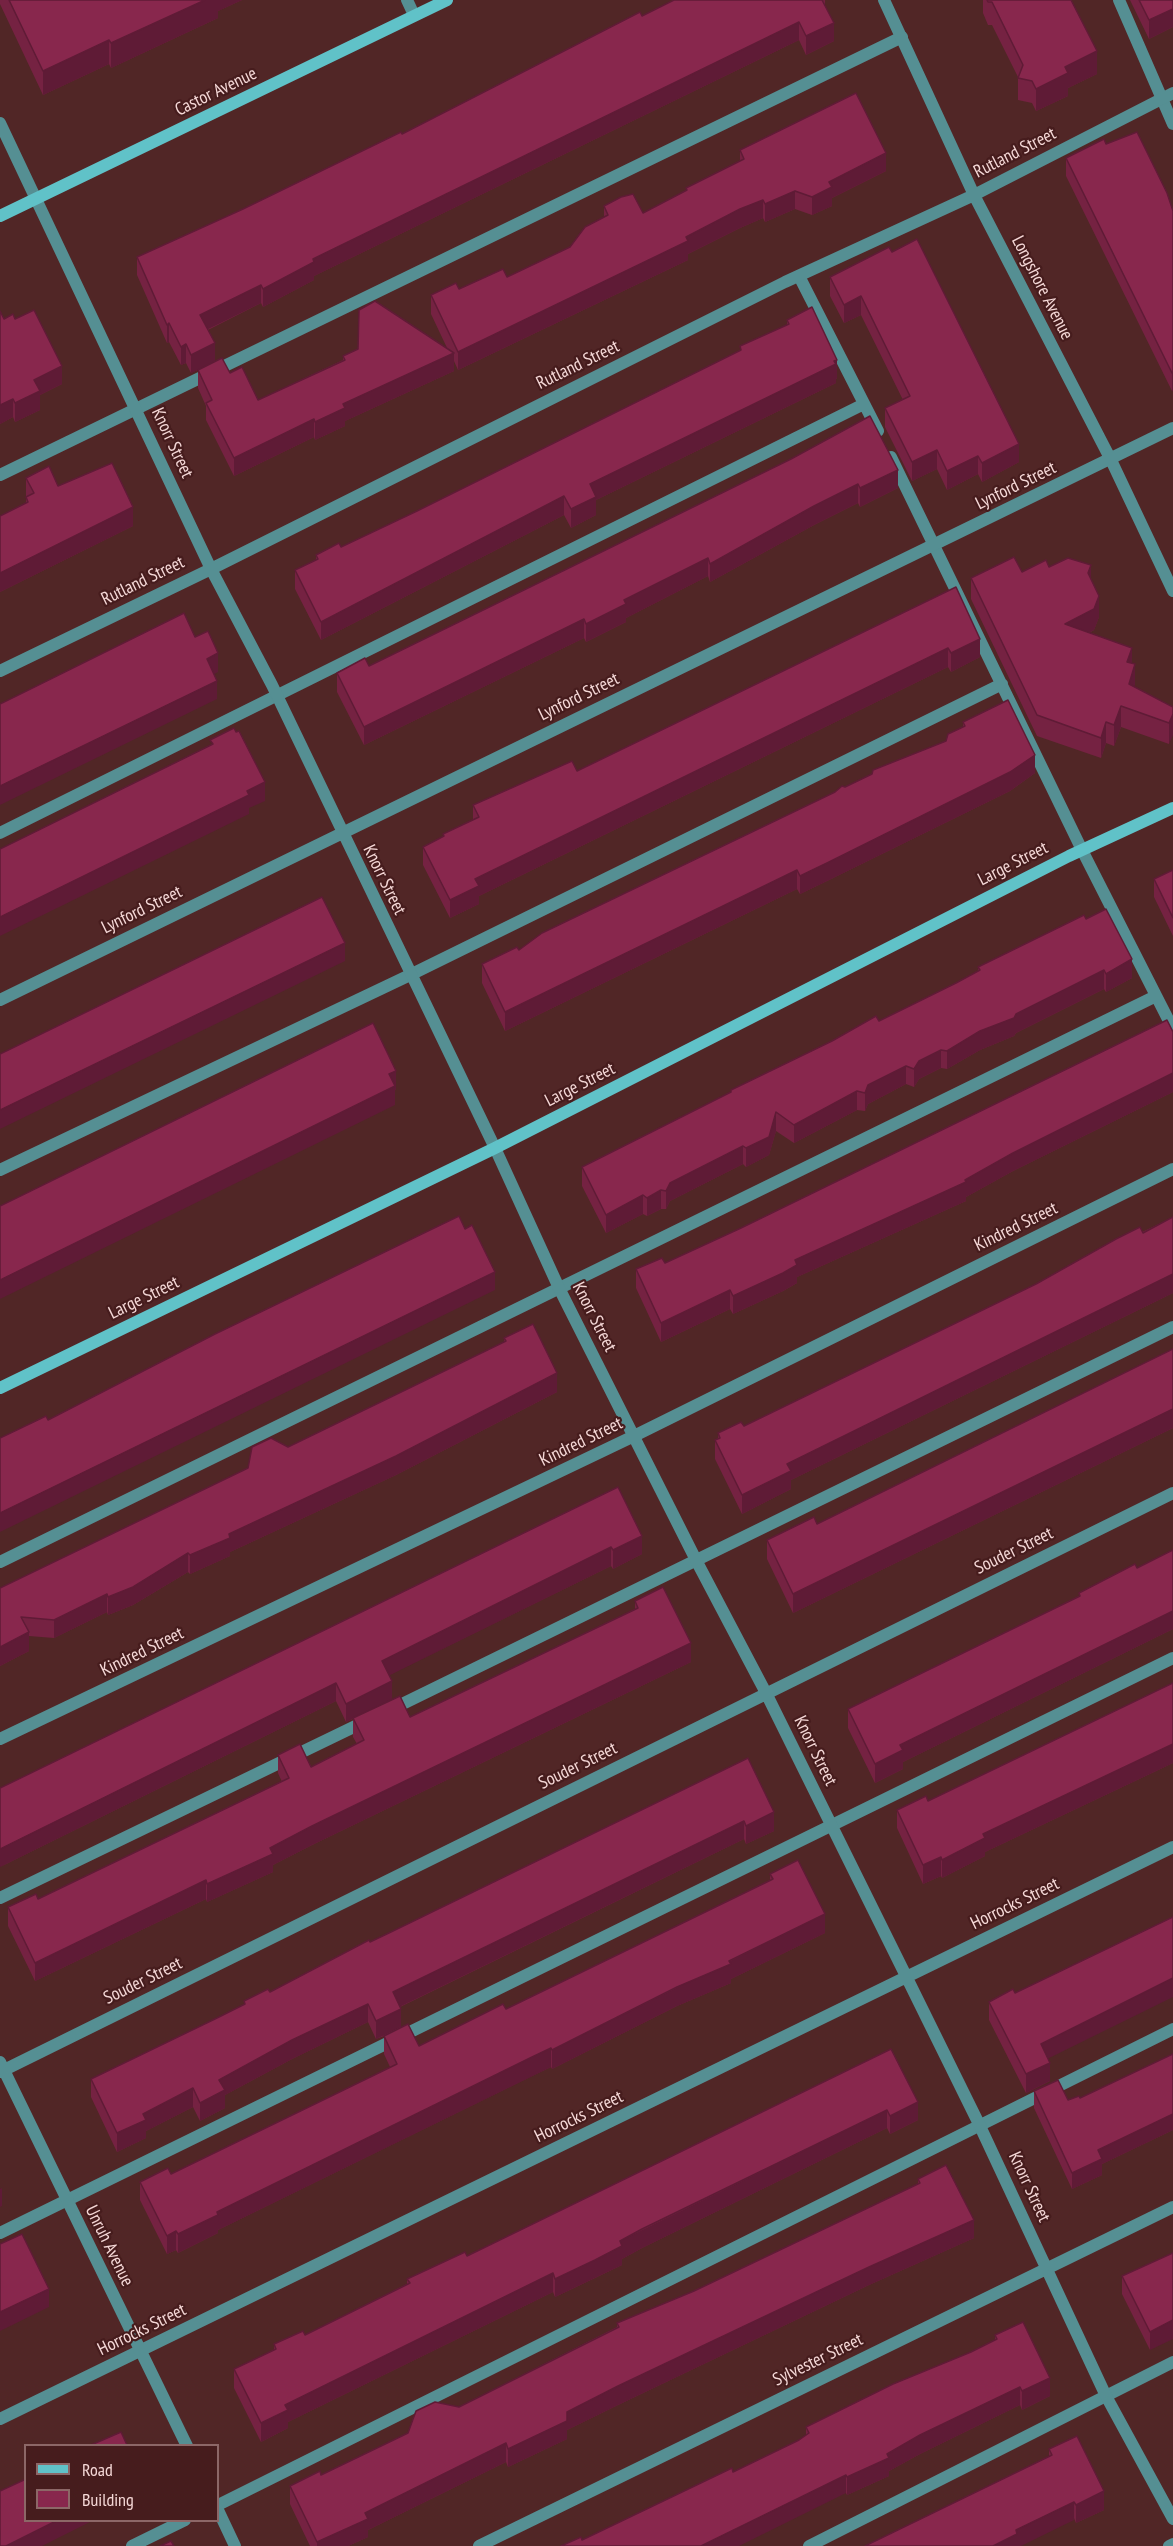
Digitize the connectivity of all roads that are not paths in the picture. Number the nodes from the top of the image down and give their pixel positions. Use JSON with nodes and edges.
{"nodes":[{"id":1,"x":407,"y":0,"type":"edge"},
{"id":2,"x":447,"y":0,"type":"edge"},
{"id":3,"x":884,"y":0,"type":"edge"},
{"id":4,"x":1119,"y":0,"type":"edge"},
{"id":5,"x":414,"y":15,"type":"junction"},
{"id":6,"x":902,"y":37,"type":"junction"},
{"id":7,"x":1173,"y":93,"type":"edge"},
{"id":8,"x":1161,"y":99,"type":"junction"},
{"id":9,"x":0,"y":123,"type":"edge"},
{"id":10,"x":1173,"y":124,"type":"edge"},
{"id":11,"x":974,"y":195,"type":"junction"},
{"id":12,"x":36,"y":199,"type":"junction"},
{"id":13,"x":0,"y":216,"type":"edge"},
{"id":14,"x":799,"y":276,"type":"junction"},
{"id":15,"x":864,"y":404,"type":"junction"},
{"id":16,"x":136,"y":409,"type":"junction"},
{"id":17,"x":1173,"y":428,"type":"edge"},
{"id":18,"x":1111,"y":460,"type":"junction"},
{"id":19,"x":0,"y":475,"type":"edge"},
{"id":20,"x":936,"y":545,"type":"junction"},
{"id":21,"x":211,"y":569,"type":"junction"},
{"id":22,"x":1173,"y":591,"type":"edge"},
{"id":23,"x":0,"y":670,"type":"edge"},
{"id":24,"x":1002,"y":684,"type":"junction"},
{"id":25,"x":278,"y":697,"type":"junction"},
{"id":26,"x":1173,"y":808,"type":"edge"},
{"id":27,"x":340,"y":832,"type":"junction"},
{"id":28,"x":0,"y":833,"type":"edge"},
{"id":29,"x":1082,"y":850,"type":"junction"},
{"id":30,"x":410,"y":975,"type":"junction"},
{"id":31,"x":1156,"y":996,"type":"junction"},
{"id":32,"x":0,"y":1000,"type":"edge"},
{"id":33,"x":1173,"y":1029,"type":"edge"},
{"id":34,"x":495,"y":1148,"type":"junction"},
{"id":35,"x":1173,"y":1169,"type":"edge"},
{"id":36,"x":0,"y":1170,"type":"edge"},
{"id":37,"x":559,"y":1288,"type":"junction"},
{"id":38,"x":1173,"y":1327,"type":"edge"},
{"id":39,"x":0,"y":1388,"type":"edge"},
{"id":40,"x":634,"y":1436,"type":"junction"},
{"id":41,"x":1173,"y":1493,"type":"edge"},
{"id":42,"x":0,"y":1562,"type":"edge"},
{"id":43,"x":697,"y":1562,"type":"junction"},
{"id":44,"x":1173,"y":1658,"type":"edge"},
{"id":45,"x":766,"y":1693,"type":"junction"},
{"id":46,"x":0,"y":1739,"type":"edge"},
{"id":47,"x":831,"y":1825,"type":"junction"},
{"id":48,"x":1173,"y":1847,"type":"edge"},
{"id":49,"x":0,"y":1898,"type":"edge"},
{"id":50,"x":907,"y":1978,"type":"junction"},
{"id":51,"x":1173,"y":2029,"type":"edge"},
{"id":52,"x":1,"y":2068,"type":"edge"},
{"id":53,"x":979,"y":2124,"type":"junction"},
{"id":54,"x":66,"y":2200,"type":"junction"},
{"id":55,"x":1173,"y":2207,"type":"edge"},
{"id":56,"x":0,"y":2233,"type":"edge"},
{"id":57,"x":1048,"y":2268,"type":"junction"},
{"id":58,"x":141,"y":2350,"type":"junction"},
{"id":59,"x":1173,"y":2362,"type":"edge"},
{"id":60,"x":1106,"y":2396,"type":"junction"},
{"id":61,"x":0,"y":2419,"type":"edge"},
{"id":62,"x":187,"y":2444,"type":"edge"},
{"id":63,"x":219,"y":2504,"type":"edge"},
{"id":64,"x":219,"y":2512,"type":"edge"},
{"id":65,"x":1173,"y":2519,"type":"edge"},
{"id":66,"x":180,"y":2522,"type":"edge"},
{"id":67,"x":1173,"y":2544,"type":"edge"},
{"id":68,"x":132,"y":2546,"type":"edge"},
{"id":69,"x":236,"y":2546,"type":"edge"},
{"id":70,"x":479,"y":2546,"type":"edge"},
{"id":71,"x":809,"y":2546,"type":"edge"},
{"id":72,"x":1169,"y":2546,"type":"edge"}],
"edges":[{"from":1,"to":5,"type":"street"},
{"from":2,"to":5,"type":"street","name":"Castor Avenue"},
{"from":3,"to":6,"type":"street","name":"Longshore Avenue"},
{"from":4,"to":8,"type":"street"},
{"from":5,"to":12,"type":"street","name":"Castor Avenue"},
{"from":6,"to":11,"type":"street","name":"Longshore Avenue"},
{"from":6,"to":16,"type":"street"},
{"from":7,"to":8,"type":"street","name":"Rutland Street"},
{"from":8,"to":10,"type":"street"},
{"from":8,"to":11,"type":"street","name":"Rutland Street"},
{"from":9,"to":12,"type":"street","name":"Knorr Street"},
{"from":11,"to":14,"type":"street","name":"Rutland Street"},
{"from":11,"to":18,"type":"street","name":"Longshore Avenue"},
{"from":12,"to":13,"type":"street","name":"Castor Avenue"},
{"from":12,"to":16,"type":"street","name":"Knorr Street"},
{"from":14,"to":15,"type":"street"},
{"from":14,"to":21,"type":"street","name":"Rutland Street"},
{"from":15,"to":20,"type":"street"},
{"from":15,"to":25,"type":"street"},
{"from":16,"to":19,"type":"street"},
{"from":16,"to":21,"type":"street","name":"Knorr Street"},
{"from":17,"to":18,"type":"street","name":"Lynford Street"},
{"from":18,"to":20,"type":"street","name":"Lynford Street"},
{"from":18,"to":22,"type":"street","name":"Longshore Avenue"},
{"from":20,"to":24,"type":"street"},
{"from":20,"to":27,"type":"street","name":"Lynford Street"},
{"from":21,"to":23,"type":"street","name":"Rutland Street"},
{"from":21,"to":25,"type":"street","name":"Knorr Street"},
{"from":24,"to":29,"type":"street"},
{"from":24,"to":30,"type":"street"},
{"from":25,"to":27,"type":"street","name":"Knorr Street"},
{"from":25,"to":28,"type":"street"},
{"from":26,"to":29,"type":"street","name":"Large Street"},
{"from":27,"to":30,"type":"street","name":"Knorr Street"},
{"from":27,"to":32,"type":"street","name":"Lynford Street"},
{"from":29,"to":31,"type":"street"},
{"from":29,"to":34,"type":"street","name":"Large Street"},
{"from":30,"to":34,"type":"street","name":"Knorr Street"},
{"from":30,"to":36,"type":"street"},
{"from":31,"to":33,"type":"street"},
{"from":31,"to":37,"type":"street"},
{"from":34,"to":37,"type":"street","name":"Knorr Street"},
{"from":34,"to":39,"type":"street","name":"Large Street"},
{"from":35,"to":40,"type":"street","name":"Kindred Street"},
{"from":37,"to":40,"type":"street","name":"Knorr Street"},
{"from":37,"to":42,"type":"street"},
{"from":38,"to":43,"type":"street"},
{"from":40,"to":43,"type":"street","name":"Knorr Street"},
{"from":40,"to":46,"type":"street","name":"Kindred Street"},
{"from":41,"to":45,"type":"street","name":"Souder Street"},
{"from":43,"to":45,"type":"street","name":"Knorr Street"},
{"from":43,"to":49,"type":"street"},
{"from":44,"to":47,"type":"street"},
{"from":45,"to":47,"type":"street","name":"Knorr Street"},
{"from":45,"to":52,"type":"street","name":"Souder Street"},
{"from":47,"to":50,"type":"street","name":"Knorr Street"},
{"from":47,"to":54,"type":"street"},
{"from":48,"to":50,"type":"street","name":"Horrocks Street"},
{"from":50,"to":53,"type":"street","name":"Knorr Street"},
{"from":50,"to":58,"type":"street","name":"Horrocks Street"},
{"from":51,"to":53,"type":"street"},
{"from":52,"to":54,"type":"street","name":"Unruh Avenue"},
{"from":53,"to":57,"type":"street","name":"Knorr Street"},
{"from":53,"to":63,"type":"street"},
{"from":54,"to":56,"type":"street"},
{"from":54,"to":58,"type":"street","name":"Unruh Avenue"},
{"from":55,"to":57,"type":"street","name":"Sylvester Street"},
{"from":57,"to":60,"type":"street","name":"Knorr Street"},
{"from":57,"to":70,"type":"street","name":"Sylvester Street"},
{"from":58,"to":61,"type":"street","name":"Horrocks Street"},
{"from":58,"to":62,"type":"street","name":"Unruh Avenue"},
{"from":59,"to":60,"type":"street"},
{"from":60,"to":65,"type":"street","name":"Knorr Street"},
{"from":60,"to":71,"type":"street"},
{"from":64,"to":69,"type":"street"},
{"from":66,"to":68,"type":"street"},
{"from":67,"to":72,"type":"street"}]}
